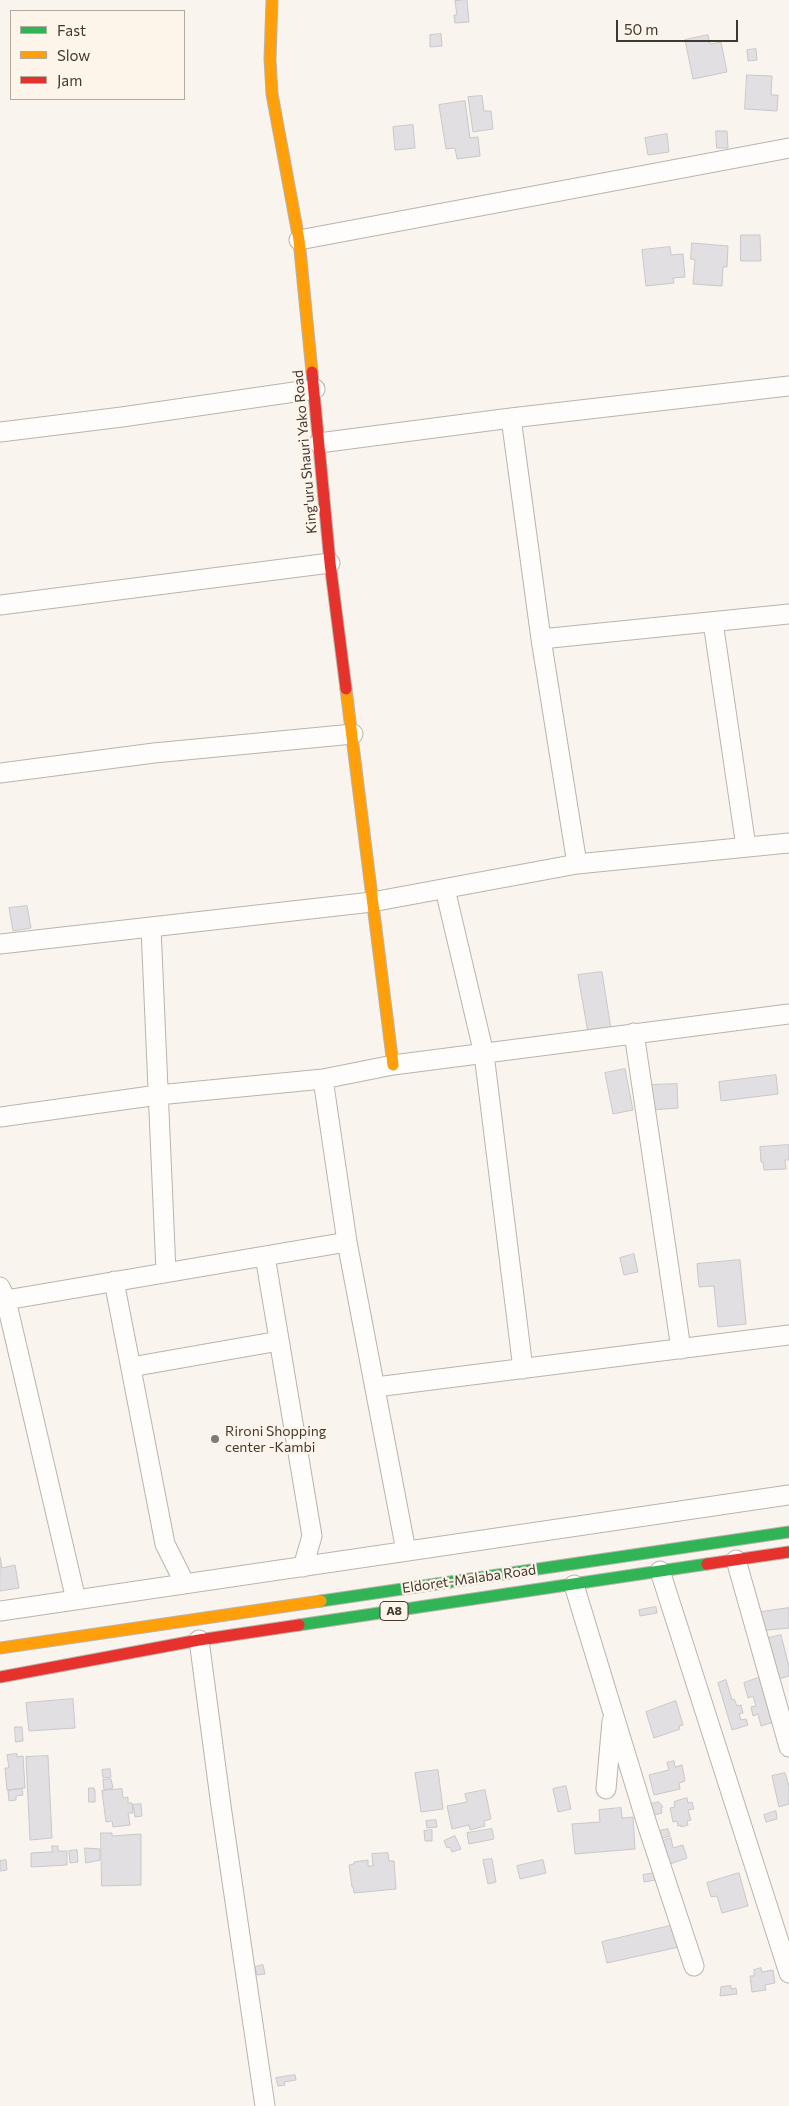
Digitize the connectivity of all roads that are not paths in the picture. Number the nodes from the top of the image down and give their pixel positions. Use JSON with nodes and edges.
{"nodes":[{"id":1,"x":272,"y":0,"type":"edge"},
{"id":2,"x":789,"y":148,"type":"edge"},
{"id":3,"x":299,"y":240,"type":"junction"},
{"id":4,"x":789,"y":386,"type":"edge"},
{"id":5,"x":315,"y":389,"type":"junction"},
{"id":6,"x":511,"y":418,"type":"junction"},
{"id":7,"x":0,"y":432,"type":"edge"},
{"id":8,"x":319,"y":443,"type":"junction"},
{"id":9,"x":330,"y":563,"type":"junction"},
{"id":10,"x":0,"y":605,"type":"edge"},
{"id":11,"x":789,"y":614,"type":"edge"},
{"id":12,"x":713,"y":622,"type":"junction"},
{"id":13,"x":540,"y":639,"type":"junction"},
{"id":14,"x":353,"y":734,"type":"junction"},
{"id":15,"x":0,"y":773,"type":"edge"},
{"id":16,"x":789,"y":843,"type":"edge"},
{"id":17,"x":746,"y":847,"type":"junction"},
{"id":18,"x":578,"y":864,"type":"junction"},
{"id":19,"x":445,"y":889,"type":"junction"},
{"id":20,"x":372,"y":902,"type":"junction"},
{"id":21,"x":151,"y":928,"type":"junction"},
{"id":22,"x":0,"y":944,"type":"edge"},
{"id":23,"x":789,"y":1014,"type":"edge"},
{"id":24,"x":634,"y":1033,"type":"junction"},
{"id":25,"x":484,"y":1054,"type":"junction"},
{"id":26,"x":393,"y":1065,"type":"junction"},
{"id":27,"x":323,"y":1079,"type":"junction"},
{"id":28,"x":158,"y":1095,"type":"junction"},
{"id":29,"x":0,"y":1117,"type":"edge"},
{"id":30,"x":347,"y":1242,"type":"junction"},
{"id":31,"x":265,"y":1256,"type":"junction"},
{"id":32,"x":166,"y":1272,"type":"junction"},
{"id":33,"x":114,"y":1281,"type":"junction"},
{"id":34,"x":4,"y":1301,"type":"edge"},
{"id":35,"x":789,"y":1334,"type":"edge"},
{"id":36,"x":279,"y":1341,"type":"junction"},
{"id":37,"x":681,"y":1349,"type":"junction"},
{"id":38,"x":131,"y":1367,"type":"junction"},
{"id":39,"x":523,"y":1368,"type":"junction"},
{"id":40,"x":376,"y":1388,"type":"junction"},
{"id":41,"x":789,"y":1495,"type":"edge"},
{"id":42,"x":789,"y":1532,"type":"edge"},
{"id":43,"x":406,"y":1551,"type":"junction"},
{"id":44,"x":789,"y":1552,"type":"edge"},
{"id":45,"x":756,"y":1557,"type":"junction"},
{"id":46,"x":736,"y":1560,"type":"junction"},
{"id":47,"x":789,"y":1566,"type":"edge"},
{"id":48,"x":303,"y":1567,"type":"junction"},
{"id":49,"x":660,"y":1571,"type":"junction"},
{"id":50,"x":185,"y":1584,"type":"junction"},
{"id":51,"x":574,"y":1585,"type":"junction"},
{"id":52,"x":76,"y":1600,"type":"junction"},
{"id":53,"x":0,"y":1611,"type":"edge"},
{"id":54,"x":199,"y":1640,"type":"junction"},
{"id":55,"x":0,"y":1648,"type":"edge"},
{"id":56,"x":0,"y":1677,"type":"edge"},
{"id":57,"x":612,"y":1708,"type":"junction"},
{"id":58,"x":789,"y":1747,"type":"edge"},
{"id":59,"x":606,"y":1789,"type":"dead end"},
{"id":60,"x":694,"y":1966,"type":"dead end"},
{"id":61,"x":789,"y":1973,"type":"edge"},
{"id":62,"x":265,"y":2106,"type":"edge"}],
"edges":[{"from":1,"to":3,"type":"main road","name":"King'uru Shauri Yako Road"},
{"from":2,"to":3,"type":"street"},
{"from":3,"to":5,"type":"main road","name":"King'uru Shauri Yako Road"},
{"from":4,"to":6,"type":"street"},
{"from":5,"to":7,"type":"street"},
{"from":5,"to":8,"type":"main road","name":"King'uru Shauri Yako Road"},
{"from":6,"to":8,"type":"street"},
{"from":6,"to":13,"type":"street"},
{"from":8,"to":9,"type":"main road","name":"King'uru Shauri Yako Road"},
{"from":9,"to":10,"type":"street"},
{"from":9,"to":14,"type":"main road","name":"King'uru Shauri Yako Road"},
{"from":11,"to":12,"type":"street"},
{"from":12,"to":13,"type":"street"},
{"from":12,"to":17,"type":"street"},
{"from":13,"to":18,"type":"street"},
{"from":14,"to":15,"type":"street"},
{"from":14,"to":20,"type":"main road","name":"King'uru Shauri Yako Road"},
{"from":16,"to":17,"type":"street"},
{"from":17,"to":18,"type":"street"},
{"from":18,"to":19,"type":"street"},
{"from":19,"to":20,"type":"street"},
{"from":19,"to":25,"type":"street"},
{"from":20,"to":21,"type":"street"},
{"from":20,"to":26,"type":"main road","name":"King'uru Shauri Yako Road"},
{"from":21,"to":22,"type":"street"},
{"from":21,"to":28,"type":"street"},
{"from":23,"to":24,"type":"street"},
{"from":24,"to":25,"type":"street"},
{"from":24,"to":37,"type":"street"},
{"from":25,"to":26,"type":"street"},
{"from":25,"to":39,"type":"street"},
{"from":26,"to":27,"type":"street"},
{"from":27,"to":28,"type":"street"},
{"from":27,"to":30,"type":"street"},
{"from":28,"to":29,"type":"street"},
{"from":28,"to":32,"type":"street"},
{"from":30,"to":31,"type":"street"},
{"from":30,"to":40,"type":"street"},
{"from":31,"to":32,"type":"street"},
{"from":31,"to":36,"type":"street"},
{"from":32,"to":33,"type":"street"},
{"from":33,"to":34,"type":"street"},
{"from":33,"to":38,"type":"street"},
{"from":34,"to":52,"type":"street"},
{"from":35,"to":37,"type":"street"},
{"from":36,"to":38,"type":"street"},
{"from":36,"to":48,"type":"street"},
{"from":37,"to":39,"type":"street"},
{"from":38,"to":50,"type":"street"},
{"from":39,"to":40,"type":"street"},
{"from":40,"to":43,"type":"street"},
{"from":41,"to":43,"type":"street"},
{"from":42,"to":55,"type":"main road","name":"Eldoret-Malaba Road","number":"A8"},
{"from":43,"to":48,"type":"street"},
{"from":44,"to":45,"type":"main road","name":"Eldoret-Malaba Road","number":"A8"},
{"from":45,"to":46,"type":"main road","name":"Eldoret-Malaba Road","number":"A8"},
{"from":45,"to":47,"type":"street","name":"Eldoret-Malaba Road"},
{"from":46,"to":49,"type":"main road","name":"Eldoret-Malaba Road","number":"A8"},
{"from":46,"to":58,"type":"street"},
{"from":48,"to":50,"type":"street"},
{"from":49,"to":51,"type":"main road","name":"Eldoret-Malaba Road","number":"A8"},
{"from":49,"to":61,"type":"street"},
{"from":50,"to":52,"type":"street"},
{"from":51,"to":54,"type":"main road","name":"Eldoret-Malaba Road","number":"A8"},
{"from":51,"to":57,"type":"street"},
{"from":52,"to":53,"type":"street"},
{"from":54,"to":56,"type":"main road","name":"Eldoret-Malaba Road","number":"A8"},
{"from":54,"to":62,"type":"street"},
{"from":57,"to":59,"type":"street"},
{"from":57,"to":60,"type":"street"}]}
